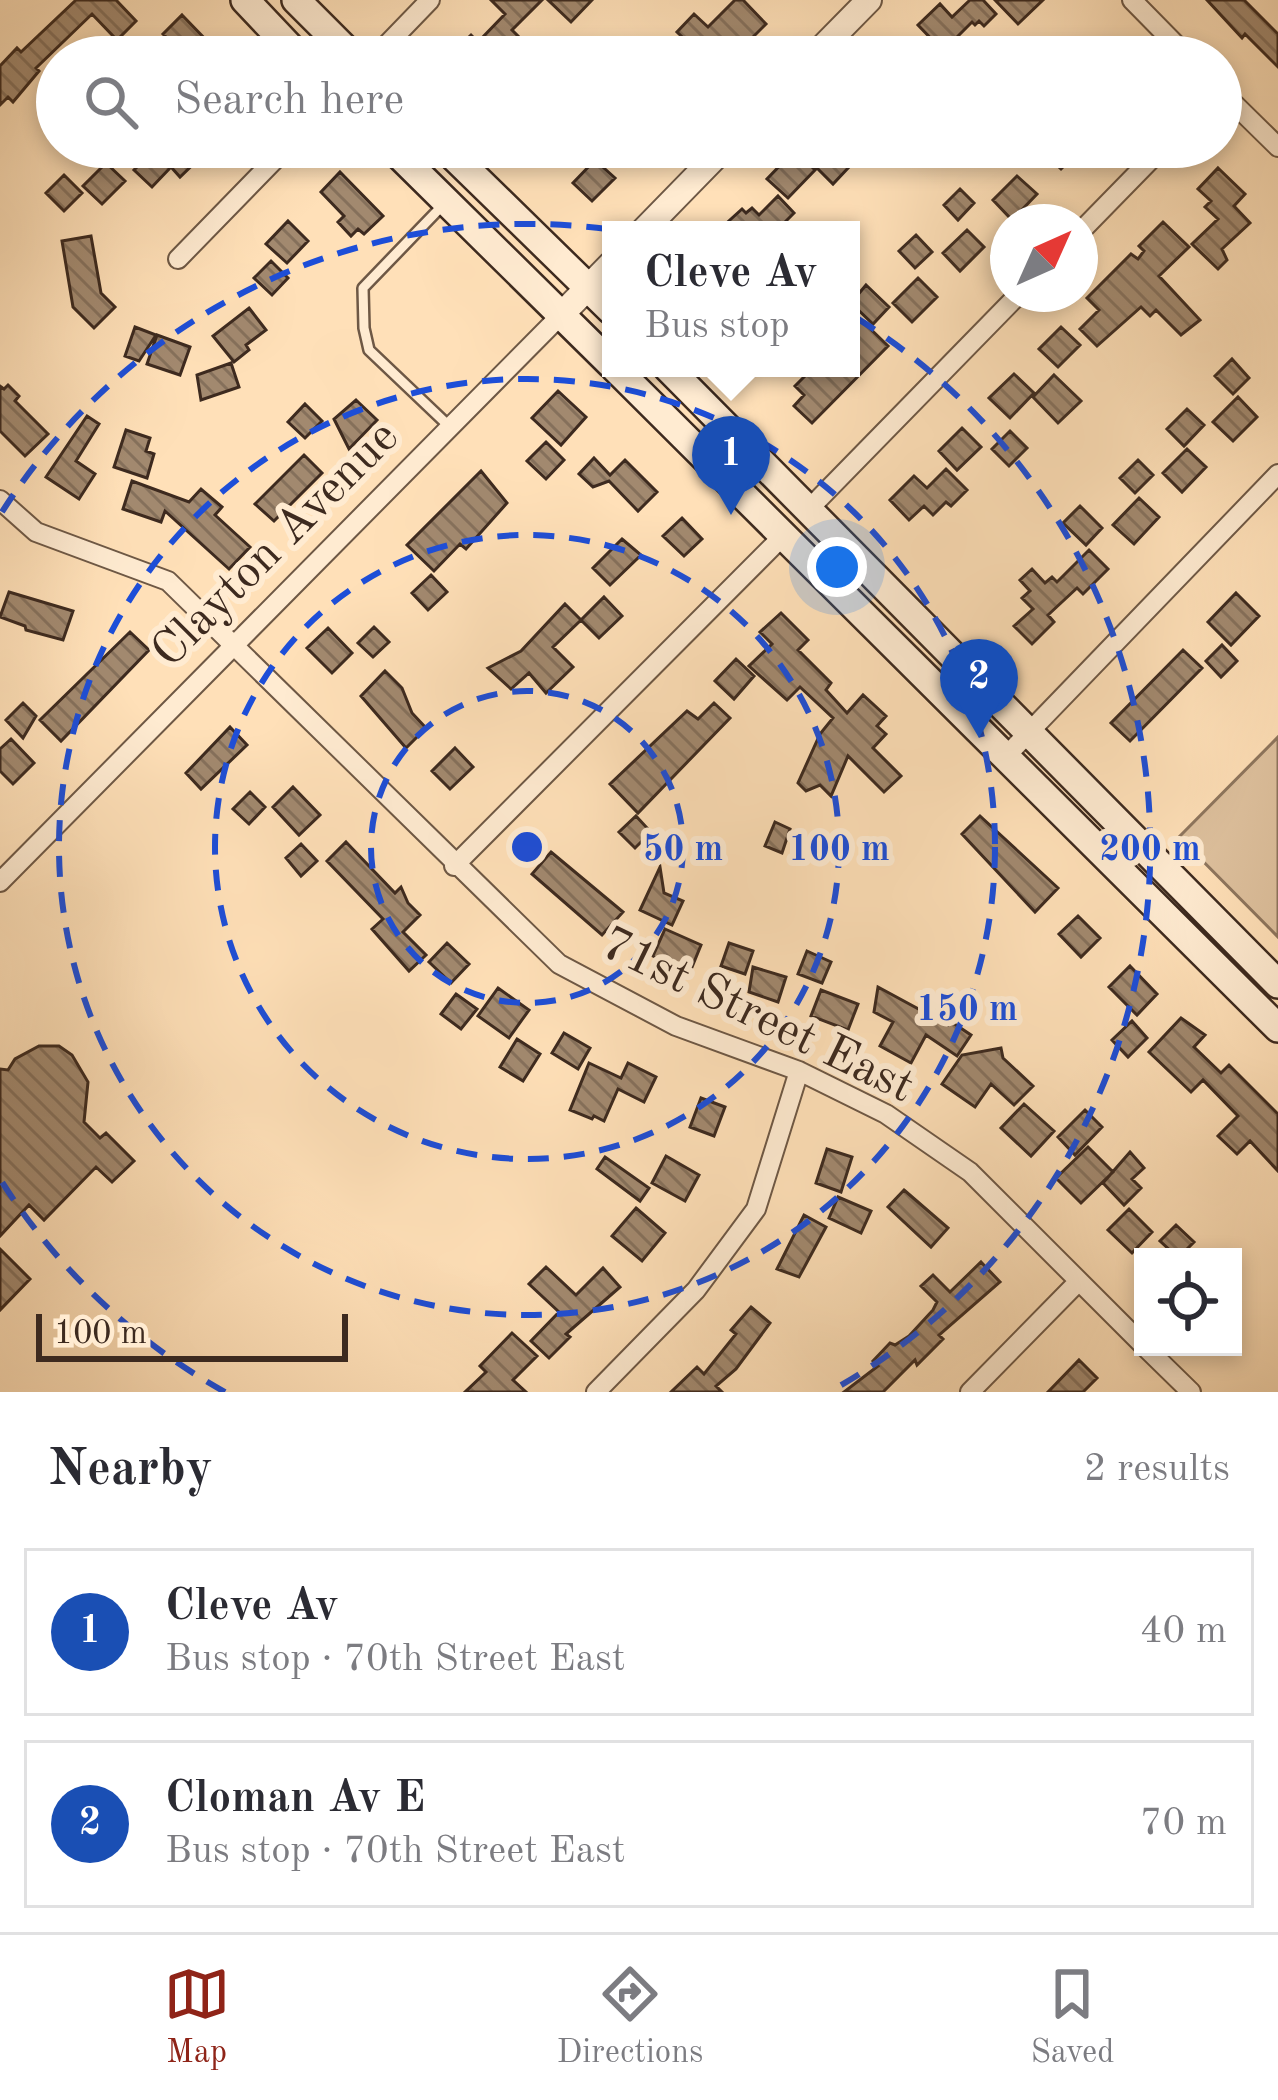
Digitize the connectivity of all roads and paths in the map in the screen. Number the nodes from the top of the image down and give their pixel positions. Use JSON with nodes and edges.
{"nodes":[{"id":1,"x":245,"y":0,"type":"edge"},
{"id":2,"x":296,"y":0,"type":"edge"},
{"id":3,"x":430,"y":0,"type":"edge"},
{"id":4,"x":869,"y":0,"type":"edge"},
{"id":5,"x":1132,"y":0,"type":"edge"},
{"id":6,"x":279,"y":36,"type":"edge"},
{"id":7,"x":332,"y":36,"type":"edge"},
{"id":8,"x":395,"y":36,"type":"edge"},
{"id":9,"x":834,"y":36,"type":"edge"},
{"id":10,"x":1167,"y":36,"type":"edge"},
{"id":11,"x":1242,"y":112,"type":"edge"},
{"id":12,"x":1278,"y":147,"type":"edge"},
{"id":13,"x":267,"y":168,"type":"edge"},
{"id":14,"x":413,"y":168,"type":"edge"},
{"id":15,"x":466,"y":168,"type":"edge"},
{"id":16,"x":705,"y":168,"type":"edge"},
{"id":17,"x":1142,"y":168,"type":"edge"},
{"id":18,"x":447,"y":201,"type":"junction"},
{"id":19,"x":1098,"y":214,"type":"edge"},
{"id":20,"x":653,"y":221,"type":"edge"},
{"id":21,"x":178,"y":259,"type":"dead end"},
{"id":22,"x":602,"y":273,"type":"edge"},
{"id":23,"x":588,"y":287,"type":"junction"},
{"id":24,"x":602,"y":301,"type":"edge"},
{"id":25,"x":1001,"y":312,"type":"edge"},
{"id":26,"x":561,"y":315,"type":"junction"},
{"id":27,"x":602,"y":355,"type":"edge"},
{"id":28,"x":624,"y":377,"type":"edge"},
{"id":29,"x":677,"y":377,"type":"edge"},
{"id":30,"x":451,"y":428,"type":"junction"},
{"id":31,"x":1278,"y":474,"type":"edge"},
{"id":32,"x":0,"y":500,"type":"edge"},
{"id":33,"x":808,"y":510,"type":"junction"},
{"id":34,"x":785,"y":534,"type":"junction"},
{"id":35,"x":233,"y":649,"type":"junction"},
{"id":36,"x":1028,"y":733,"type":"junction"},
{"id":37,"x":1006,"y":754,"type":"junction"},
{"id":38,"x":454,"y":866,"type":"junction"},
{"id":39,"x":0,"y":882,"type":"edge"},
{"id":40,"x":1278,"y":984,"type":"edge"},
{"id":41,"x":1278,"y":1028,"type":"edge"},
{"id":42,"x":799,"y":1071,"type":"junction"},
{"id":43,"x":1078,"y":1282,"type":"junction"},
{"id":44,"x":1134,"y":1336,"type":"edge"},
{"id":45,"x":1154,"y":1356,"type":"edge"},
{"id":46,"x":596,"y":1392,"type":"edge"},
{"id":47,"x":970,"y":1392,"type":"edge"},
{"id":48,"x":1191,"y":1392,"type":"edge"}],
"edges":[{"from":1,"to":6,"type":"main road"},
{"from":2,"to":7,"type":"main road"},
{"from":3,"to":8,"type":"street"},
{"from":4,"to":9,"type":"street"},
{"from":5,"to":10,"type":"street"},
{"from":11,"to":12,"type":"street"},
{"from":13,"to":21,"type":"street"},
{"from":14,"to":18,"type":"main road"},
{"from":15,"to":23,"type":"main road"},
{"from":16,"to":20,"type":"street"},
{"from":17,"to":19,"type":"street"},
{"from":18,"to":26,"type":"main road"},
{"from":18,"to":30,"type":"lane"},
{"from":22,"to":23,"type":"street","name":"Clayton Avenue"},
{"from":23,"to":24,"type":"main road"},
{"from":23,"to":26,"type":"street","name":"Clayton Avenue"},
{"from":25,"to":33,"type":"street"},
{"from":26,"to":27,"type":"main road"},
{"from":26,"to":30,"type":"street","name":"Clayton Avenue"},
{"from":28,"to":34,"type":"main road"},
{"from":29,"to":33,"type":"main road"},
{"from":30,"to":35,"type":"street","name":"Clayton Avenue"},
{"from":31,"to":36,"type":"street"},
{"from":32,"to":35,"type":"street","name":"71st Street East"},
{"from":33,"to":36,"type":"main road"},
{"from":34,"to":37,"type":"main road"},
{"from":34,"to":38,"type":"street"},
{"from":35,"to":38,"type":"street","name":"71st Street East"},
{"from":35,"to":39,"type":"street","name":"Clayton Avenue"},
{"from":36,"to":37,"type":"street"},
{"from":36,"to":40,"type":"main road"},
{"from":37,"to":41,"type":"main road"},
{"from":38,"to":42,"type":"street","name":"71st Street East"},
{"from":42,"to":43,"type":"street","name":"71st Street East"},
{"from":42,"to":46,"type":"street"},
{"from":43,"to":44,"type":"street","name":"71st Street East"},
{"from":43,"to":47,"type":"street"},
{"from":45,"to":48,"type":"street","name":"71st Street East"}]}
